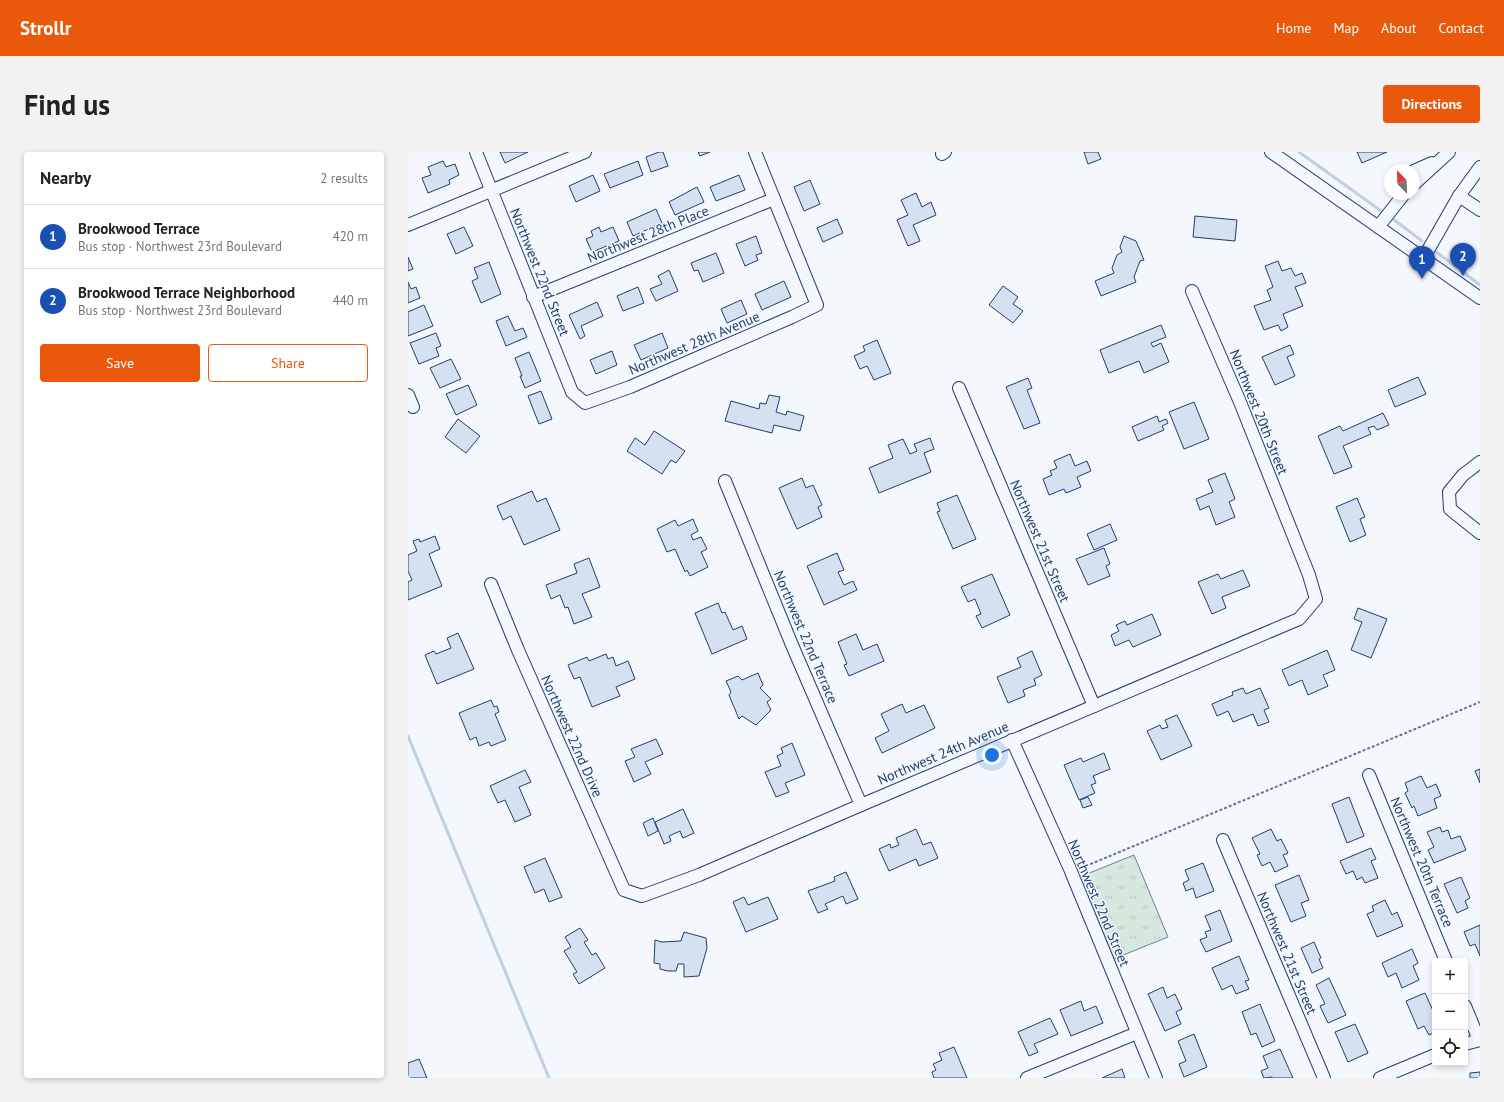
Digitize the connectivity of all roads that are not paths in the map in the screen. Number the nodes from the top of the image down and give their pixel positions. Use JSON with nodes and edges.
{"nodes":[{"id":1,"x":476,"y":152,"type":"edge"},
{"id":2,"x":585,"y":152,"type":"edge"},
{"id":3,"x":755,"y":152,"type":"edge"},
{"id":4,"x":1271,"y":152,"type":"edge"},
{"id":5,"x":1446,"y":155,"type":"edge"},
{"id":6,"x":1480,"y":167,"type":"edge"},
{"id":7,"x":1420,"y":168,"type":"edge"},
{"id":8,"x":1420,"y":179,"type":"edge"},
{"id":9,"x":492,"y":191,"type":"junction"},
{"id":10,"x":1460,"y":196,"type":"junction"},
{"id":11,"x":774,"y":199,"type":"junction"},
{"id":12,"x":1394,"y":200,"type":"edge"},
{"id":13,"x":1480,"y":210,"type":"edge"},
{"id":14,"x":408,"y":226,"type":"edge"},
{"id":15,"x":1378,"y":227,"type":"junction"},
{"id":16,"x":1422,"y":259,"type":"junction"},
{"id":17,"x":1192,"y":291,"type":"dead end"},
{"id":18,"x":533,"y":297,"type":"junction"},
{"id":19,"x":1480,"y":298,"type":"edge"},
{"id":20,"x":959,"y":388,"type":"dead end"},
{"id":21,"x":408,"y":395,"type":"edge"},
{"id":22,"x":581,"y":399,"type":"joint"},
{"id":23,"x":413,"y":407,"type":"dead end"},
{"id":24,"x":1480,"y":462,"type":"edge"},
{"id":25,"x":726,"y":481,"type":"dead end"},
{"id":26,"x":1480,"y":533,"type":"edge"},
{"id":27,"x":1298,"y":546,"type":"joint"},
{"id":28,"x":491,"y":584,"type":"dead end"},
{"id":29,"x":1094,"y":706,"type":"junction"},
{"id":30,"x":1012,"y":740,"type":"junction"},
{"id":31,"x":1369,"y":775,"type":"dead end"},
{"id":32,"x":861,"y":805,"type":"junction"},
{"id":33,"x":1223,"y":840,"type":"dead end"},
{"id":34,"x":633,"y":893,"type":"joint"},
{"id":35,"x":1445,"y":958,"type":"edge"},
{"id":36,"x":1468,"y":1013,"type":"edge"},
{"id":37,"x":1137,"y":1033,"type":"junction"},
{"id":38,"x":1480,"y":1040,"type":"edge"},
{"id":39,"x":1468,"y":1043,"type":"edge"},
{"id":40,"x":1432,"y":1056,"type":"edge"},
{"id":41,"x":1027,"y":1078,"type":"edge"},
{"id":42,"x":1156,"y":1078,"type":"edge"},
{"id":43,"x":1324,"y":1078,"type":"edge"},
{"id":44,"x":1380,"y":1078,"type":"edge"}],
"edges":[{"from":1,"to":9,"type":"street","name":"Northwest 22nd Street"},
{"from":2,"to":9,"type":"street"},
{"from":3,"to":11,"type":"street"},
{"from":4,"to":15,"type":"street"},
{"from":5,"to":7,"type":"street"},
{"from":5,"to":8,"type":"street"},
{"from":6,"to":10,"type":"street"},
{"from":9,"to":14,"type":"street"},
{"from":9,"to":18,"type":"street","name":"Northwest 22nd Street"},
{"from":10,"to":13,"type":"street"},
{"from":10,"to":16,"type":"street"},
{"from":11,"to":18,"type":"street","name":"Northwest 28th Place"},
{"from":11,"to":22,"type":"street","name":"Northwest 28th Avenue"},
{"from":12,"to":15,"type":"street"},
{"from":15,"to":16,"type":"street"},
{"from":16,"to":19,"type":"street"},
{"from":17,"to":27,"type":"street","name":"Northwest 20th Street"},
{"from":18,"to":22,"type":"street","name":"Northwest 22nd Street"},
{"from":20,"to":29,"type":"street","name":"Northwest 21st Street"},
{"from":21,"to":23,"type":"street"},
{"from":24,"to":26,"type":"street"},
{"from":25,"to":32,"type":"street","name":"Northwest 22nd Terrace"},
{"from":27,"to":29,"type":"street","name":"Northwest 24th Avenue"},
{"from":28,"to":34,"type":"street","name":"Northwest 22nd Drive"},
{"from":29,"to":30,"type":"street","name":"Northwest 24th Avenue"},
{"from":30,"to":32,"type":"street","name":"Northwest 24th Avenue"},
{"from":30,"to":37,"type":"street","name":"Northwest 22nd Street"},
{"from":31,"to":35,"type":"street","name":"Northwest 20th Terrace"},
{"from":32,"to":34,"type":"street","name":"Northwest 24th Avenue"},
{"from":33,"to":43,"type":"street","name":"Northwest 21st Street"},
{"from":36,"to":38,"type":"street"},
{"from":37,"to":41,"type":"street"},
{"from":37,"to":42,"type":"street","name":"Northwest 22nd Street"},
{"from":38,"to":39,"type":"street"},
{"from":40,"to":44,"type":"street"}]}
